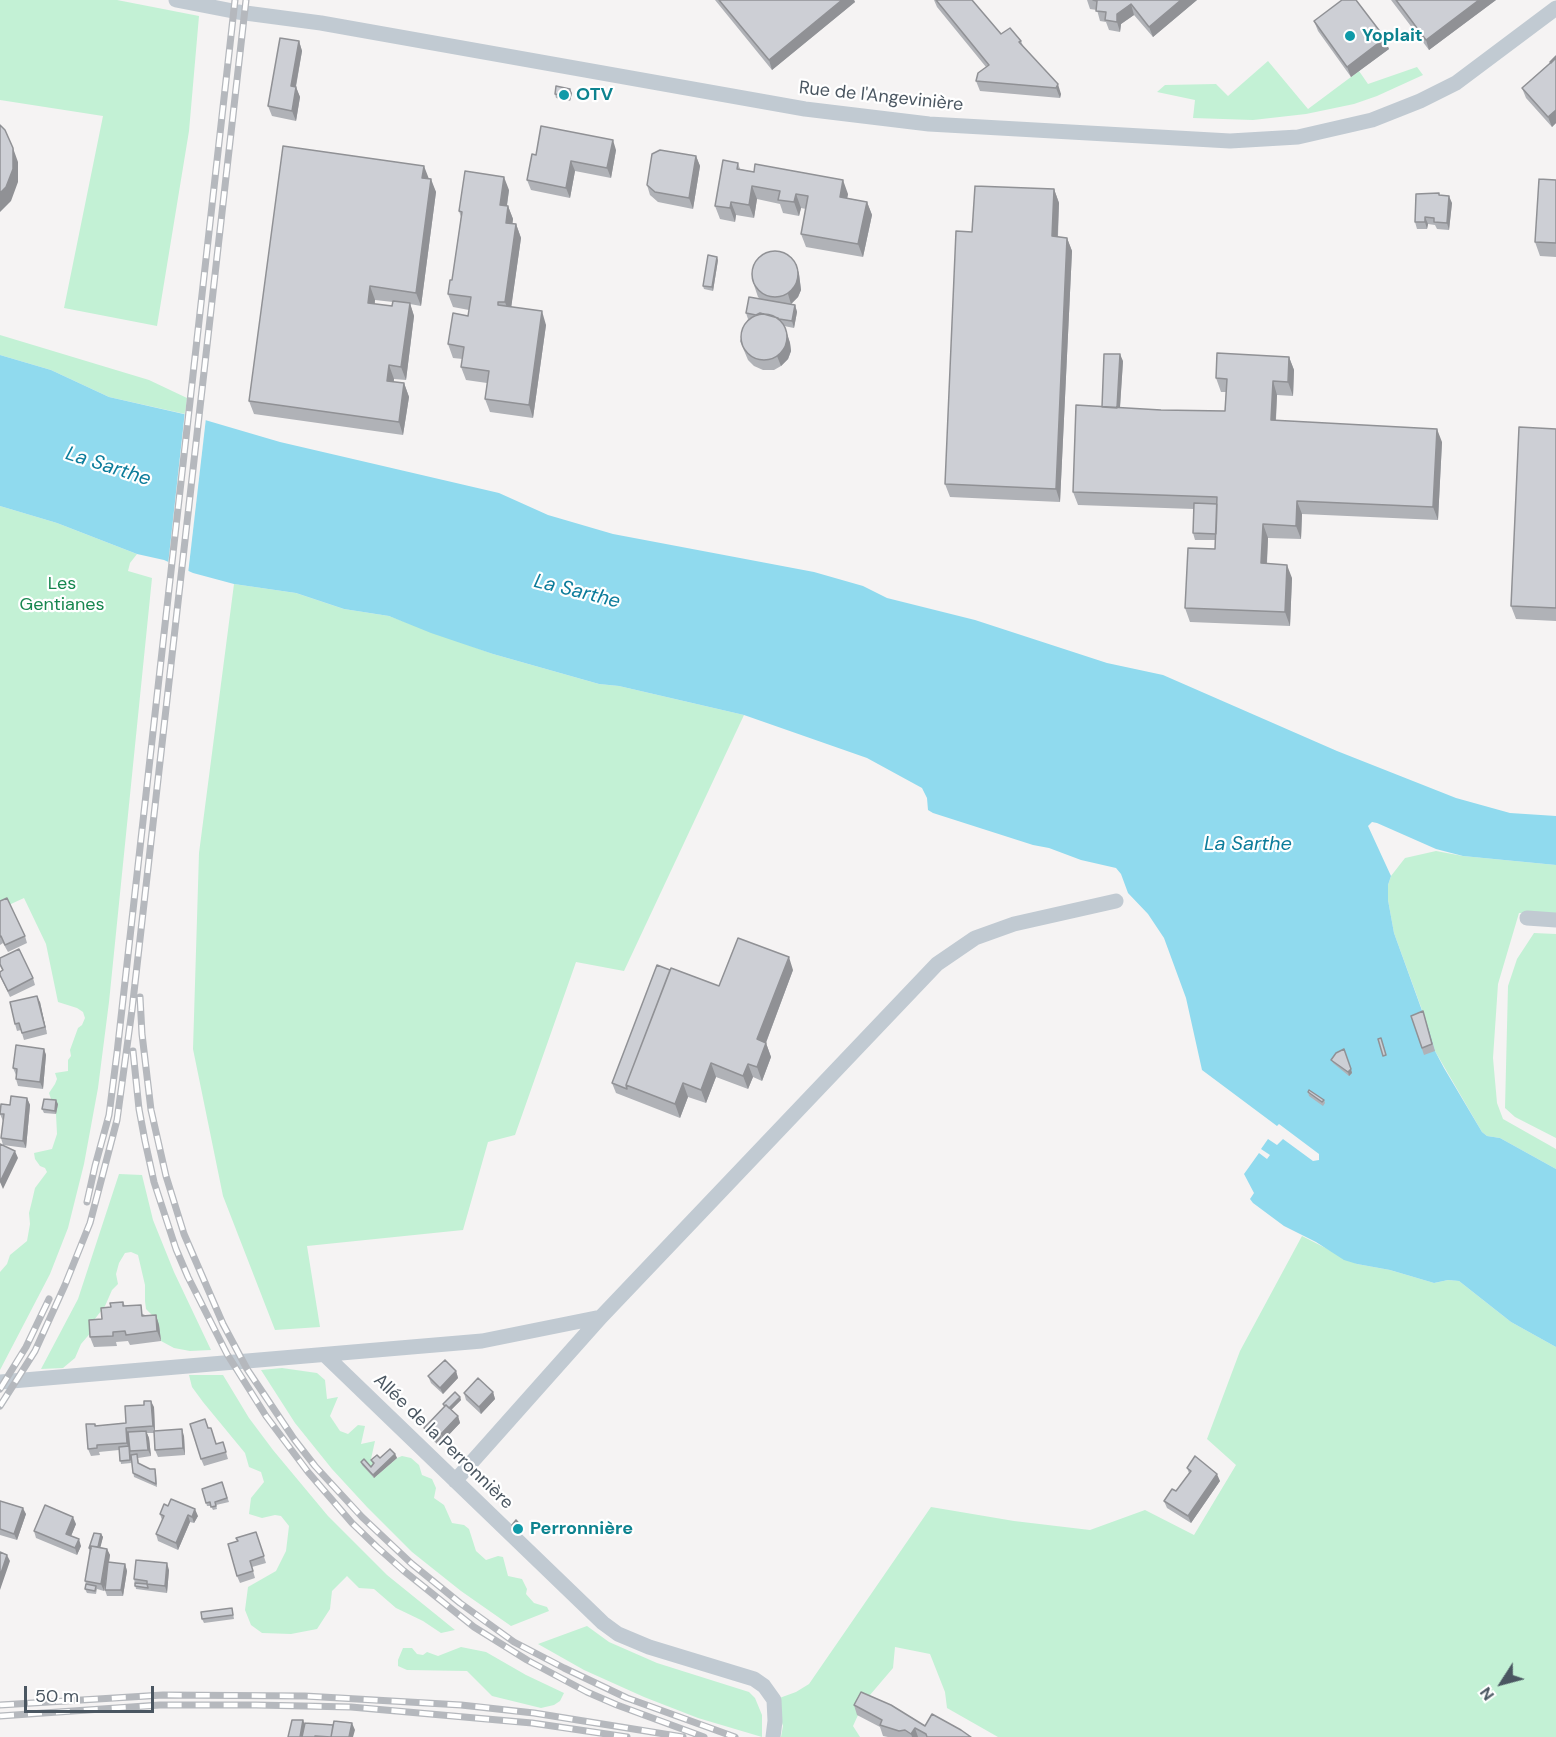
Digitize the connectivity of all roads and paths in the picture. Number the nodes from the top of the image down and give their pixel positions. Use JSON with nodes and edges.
{"nodes":[{"id":1,"x":176,"y":0,"type":"edge"},
{"id":2,"x":1556,"y":8,"type":"edge"},
{"id":3,"x":1116,"y":901,"type":"dead end"},
{"id":4,"x":1527,"y":918,"type":"dead end"},
{"id":5,"x":1556,"y":920,"type":"edge"},
{"id":6,"x":601,"y":1317,"type":"junction"},
{"id":7,"x":325,"y":1355,"type":"junction"},
{"id":8,"x":0,"y":1383,"type":"edge"},
{"id":9,"x":455,"y":1481,"type":"junction"},
{"id":10,"x":773,"y":1737,"type":"edge"}],
"edges":[{"from":1,"to":2,"type":"street","name":"Rue de l'Angevinière"},
{"from":3,"to":6,"type":"street"},
{"from":4,"to":5,"type":"street"},
{"from":6,"to":7,"type":"street"},
{"from":6,"to":9,"type":"street"},
{"from":7,"to":8,"type":"street"},
{"from":7,"to":9,"type":"street","name":"Allée de la Perronnière"},
{"from":9,"to":10,"type":"street","name":"Allée de la Perronnière"}]}
